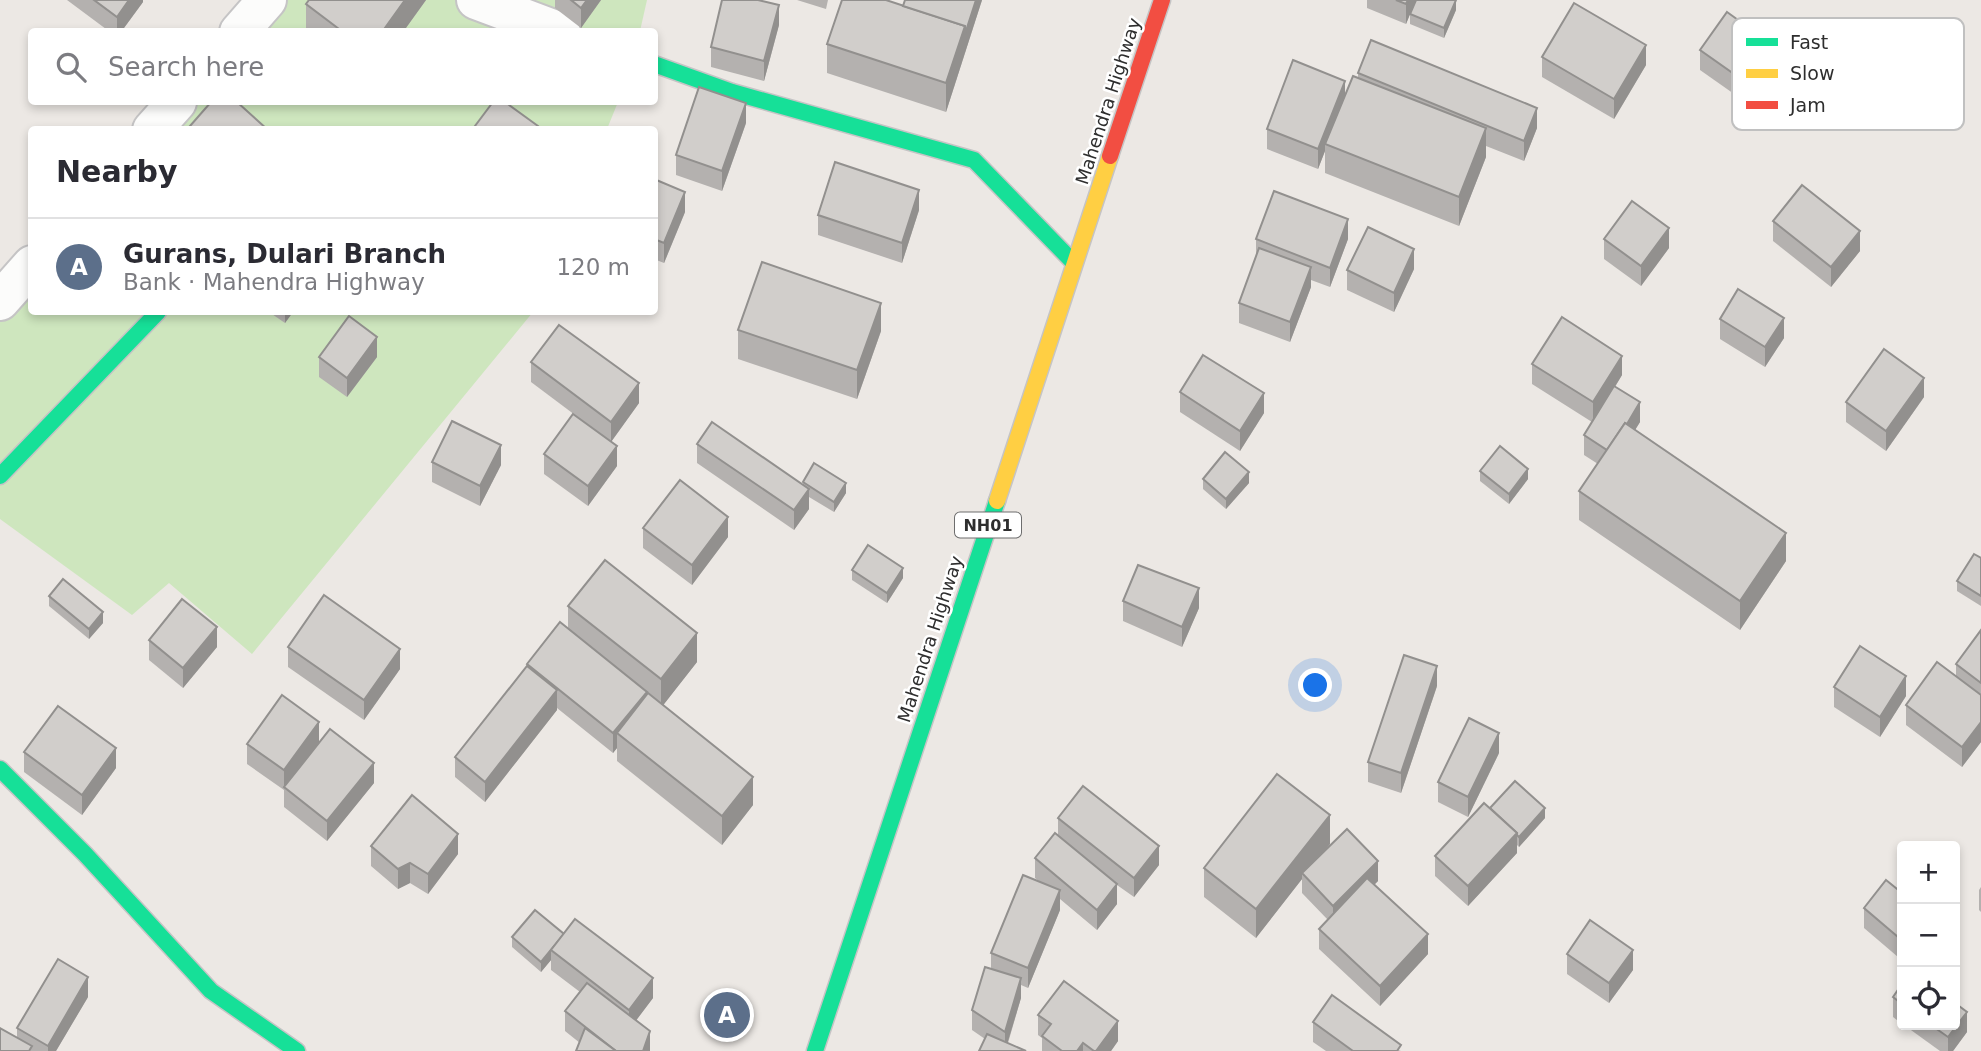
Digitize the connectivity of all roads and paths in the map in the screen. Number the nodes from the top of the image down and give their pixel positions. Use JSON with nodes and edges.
{"nodes":[{"id":1,"x":267,"y":0,"type":"edge"},
{"id":2,"x":476,"y":0,"type":"edge"},
{"id":3,"x":1162,"y":0,"type":"edge"},
{"id":4,"x":242,"y":28,"type":"edge"},
{"id":5,"x":550,"y":28,"type":"edge"},
{"id":6,"x":658,"y":65,"type":"edge"},
{"id":7,"x":174,"y":105,"type":"edge"},
{"id":8,"x":156,"y":126,"type":"edge"},
{"id":9,"x":1074,"y":263,"type":"junction"},
{"id":10,"x":28,"y":270,"type":"edge"},
{"id":11,"x":0,"y":301,"type":"edge"},
{"id":12,"x":155,"y":315,"type":"edge"},
{"id":13,"x":0,"y":476,"type":"edge"},
{"id":14,"x":0,"y":769,"type":"edge"},
{"id":15,"x":297,"y":1051,"type":"edge"},
{"id":16,"x":815,"y":1051,"type":"edge"}],
"edges":[{"from":1,"to":4,"type":"street"},
{"from":2,"to":5,"type":"street"},
{"from":3,"to":9,"type":"main road","name":"Mahendra Highway","number":"NH01"},
{"from":6,"to":9,"type":"main road"},
{"from":7,"to":8,"type":"street"},
{"from":9,"to":16,"type":"main road","name":"Mahendra Highway","number":"NH01"},
{"from":10,"to":11,"type":"street"},
{"from":12,"to":13,"type":"main road"},
{"from":14,"to":15,"type":"main road"}]}
